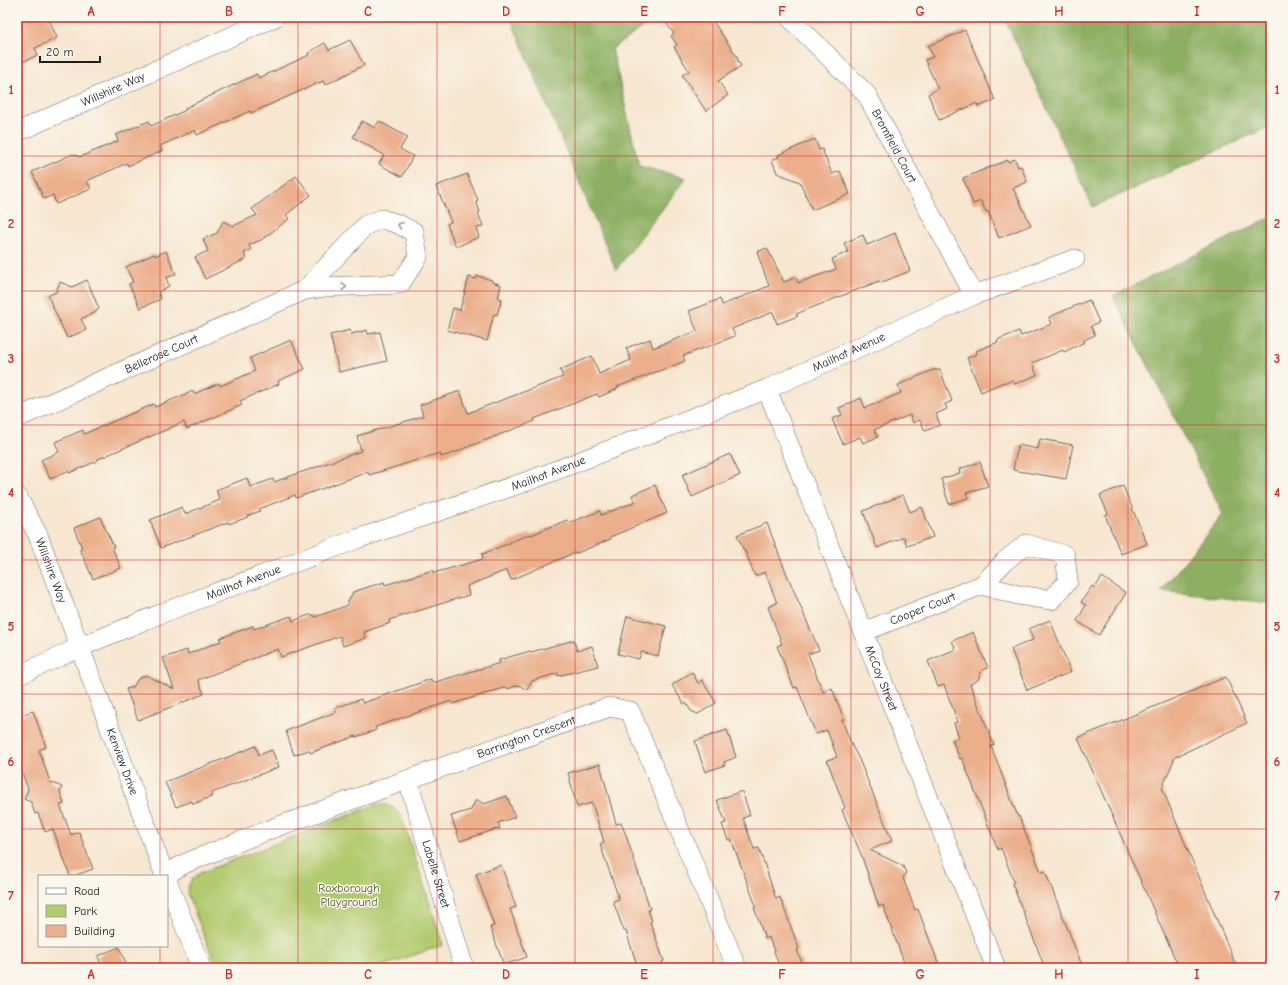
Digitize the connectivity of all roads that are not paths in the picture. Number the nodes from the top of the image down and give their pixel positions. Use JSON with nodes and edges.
{"nodes":[{"id":1,"x":275,"y":17,"type":"edge"},
{"id":2,"x":789,"y":17,"type":"edge"},
{"id":3,"x":17,"y":132,"type":"edge"},
{"id":4,"x":1076,"y":259,"type":"dead end"},
{"id":5,"x":305,"y":290,"type":"junction"},
{"id":6,"x":974,"y":295,"type":"junction"},
{"id":7,"x":767,"y":389,"type":"junction"},
{"id":8,"x":17,"y":418,"type":"edge"},
{"id":9,"x":17,"y":496,"type":"edge"},
{"id":10,"x":982,"y":585,"type":"dead end"},
{"id":11,"x":863,"y":632,"type":"junction"},
{"id":12,"x":80,"y":647,"type":"junction"},
{"id":13,"x":17,"y":676,"type":"edge"},
{"id":14,"x":408,"y":780,"type":"junction"},
{"id":15,"x":165,"y":875,"type":"edge"},
{"id":16,"x":168,"y":876,"type":"edge"},
{"id":17,"x":168,"y":882,"type":"edge"},
{"id":18,"x":201,"y":968,"type":"edge"},
{"id":19,"x":464,"y":968,"type":"edge"},
{"id":20,"x":738,"y":968,"type":"edge"},
{"id":21,"x":996,"y":968,"type":"edge"}],
"edges":[{"from":1,"to":3,"type":"street","name":"Willshire Way"},
{"from":2,"to":6,"type":"street","name":"Bromfield Court"},
{"from":4,"to":6,"type":"street","name":"Mailhot Avenue"},
{"from":5,"to":5,"type":"street","name":"Bellerose Court","one_way":true},
{"from":5,"to":8,"type":"street","name":"Bellerose Court"},
{"from":6,"to":7,"type":"street","name":"Mailhot Avenue"},
{"from":7,"to":11,"type":"street","name":"McCoy Street"},
{"from":7,"to":12,"type":"street","name":"Mailhot Avenue"},
{"from":9,"to":12,"type":"street","name":"Willshire Way"},
{"from":10,"to":11,"type":"street","name":"Cooper Court"},
{"from":11,"to":21,"type":"street","name":"McCoy Street"},
{"from":12,"to":13,"type":"street","name":"Mailhot Avenue"},
{"from":12,"to":15,"type":"street","name":"Kenview Drive"},
{"from":14,"to":16,"type":"street","name":"Barrington Crescent"},
{"from":14,"to":19,"type":"street","name":"Labelle Street"},
{"from":14,"to":20,"type":"street","name":"Barrington Crescent"},
{"from":17,"to":18,"type":"street","name":"Kenview Drive"}]}
